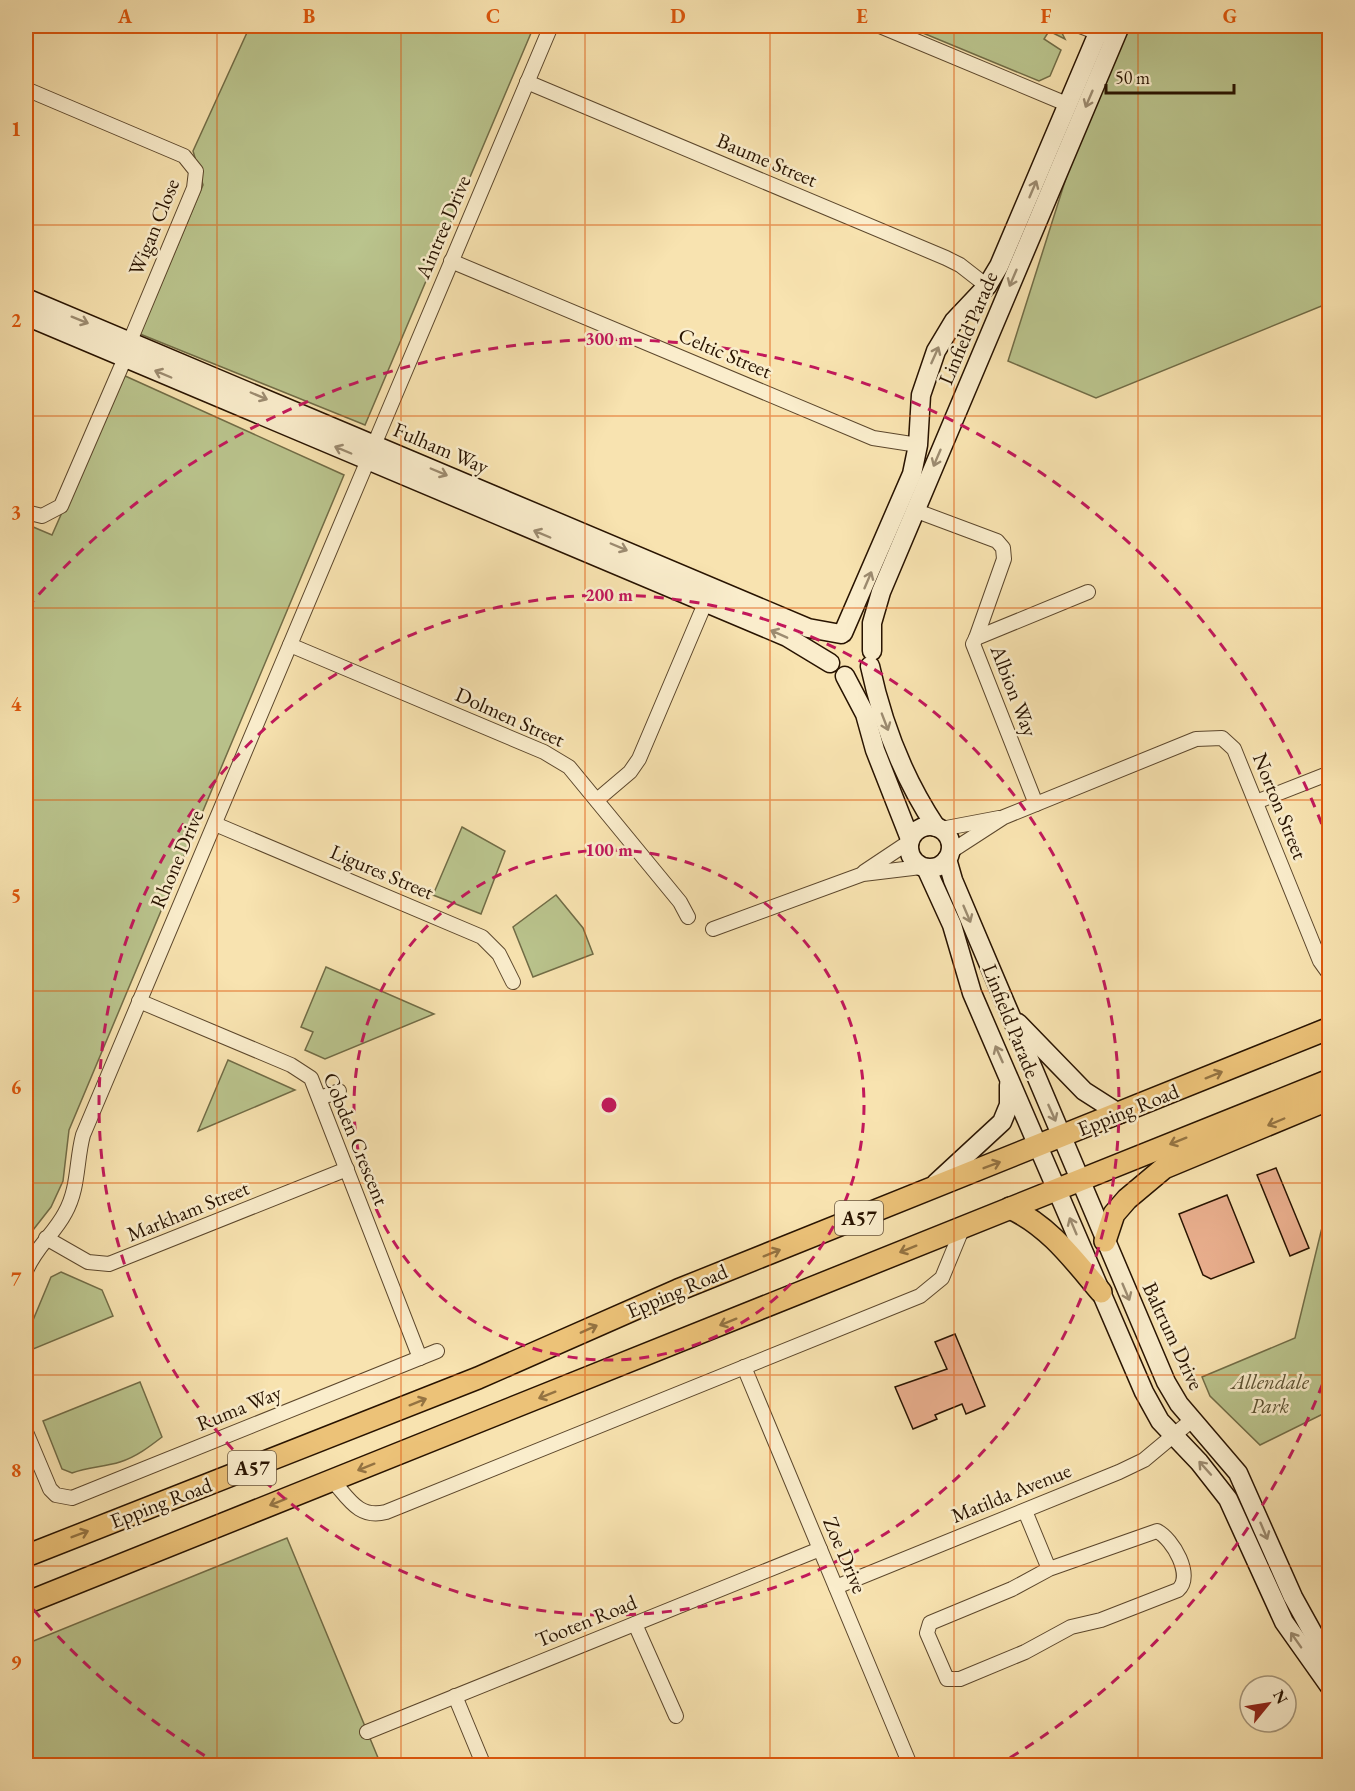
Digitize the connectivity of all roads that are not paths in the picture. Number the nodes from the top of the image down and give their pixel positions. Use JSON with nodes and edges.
{"nodes":[{"id":1,"x":551,"y":26,"type":"edge"},
{"id":2,"x":880,"y":26,"type":"edge"},
{"id":3,"x":1080,"y":26,"type":"edge"},
{"id":4,"x":1109,"y":31,"type":"edge"},
{"id":5,"x":527,"y":82,"type":"junction"},
{"id":6,"x":26,"y":89,"type":"edge"},
{"id":7,"x":1069,"y":105,"type":"junction"},
{"id":8,"x":452,"y":261,"type":"junction"},
{"id":9,"x":987,"y":286,"type":"junction"},
{"id":10,"x":26,"y":298,"type":"edge"},
{"id":11,"x":26,"y":316,"type":"edge"},
{"id":12,"x":128,"y":350,"type":"junction"},
{"id":13,"x":918,"y":445,"type":"junction"},
{"id":14,"x":371,"y":452,"type":"junction"},
{"id":15,"x":914,"y":510,"type":"junction"},
{"id":16,"x":26,"y":512,"type":"edge"},
{"id":17,"x":1088,"y":592,"type":"dead end"},
{"id":18,"x":709,"y":595,"type":"junction"},
{"id":19,"x":842,"y":633,"type":"junction"},
{"id":20,"x":976,"y":638,"type":"junction"},
{"id":21,"x":290,"y":645,"type":"junction"},
{"id":22,"x":871,"y":658,"type":"junction"},
{"id":23,"x":830,"y":663,"type":"junction"},
{"id":24,"x":845,"y":676,"type":"junction"},
{"id":25,"x":1329,"y":773,"type":"edge"},
{"id":26,"x":597,"y":800,"type":"junction"},
{"id":27,"x":1256,"y":802,"type":"junction"},
{"id":28,"x":1036,"y":804,"type":"junction"},
{"id":29,"x":1004,"y":817,"type":"junction"},
{"id":30,"x":214,"y":824,"type":"junction"},
{"id":31,"x":939,"y":828,"type":"junction"},
{"id":32,"x":909,"y":841,"type":"junction"},
{"id":33,"x":949,"y":856,"type":"junction"},
{"id":34,"x":923,"y":868,"type":"junction"},
{"id":35,"x":863,"y":874,"type":"junction"},
{"id":36,"x":688,"y":917,"type":"dead end"},
{"id":37,"x":713,"y":929,"type":"dead end"},
{"id":38,"x":1329,"y":975,"type":"edge"},
{"id":39,"x":513,"y":982,"type":"dead end"},
{"id":40,"x":140,"y":1001,"type":"junction"},
{"id":41,"x":1010,"y":1016,"type":"junction"},
{"id":42,"x":1329,"y":1028,"type":"edge"},
{"id":43,"x":1009,"y":1078,"type":"junction"},
{"id":44,"x":1329,"y":1080,"type":"edge"},
{"id":45,"x":339,"y":1091,"type":"dead end"},
{"id":46,"x":320,"y":1098,"type":"junction"},
{"id":47,"x":1329,"y":1099,"type":"edge"},
{"id":48,"x":1119,"y":1113,"type":"junction"},
{"id":49,"x":1062,"y":1137,"type":"junction"},
{"id":50,"x":1039,"y":1146,"type":"junction"},
{"id":51,"x":347,"y":1169,"type":"junction"},
{"id":52,"x":1080,"y":1179,"type":"junction"},
{"id":53,"x":1057,"y":1190,"type":"junction"},
{"id":54,"x":928,"y":1191,"type":"junction"},
{"id":55,"x":1010,"y":1208,"type":"junction"},
{"id":56,"x":963,"y":1227,"type":"junction"},
{"id":57,"x":46,"y":1238,"type":"junction"},
{"id":58,"x":1105,"y":1240,"type":"junction"},
{"id":59,"x":26,"y":1271,"type":"edge"},
{"id":60,"x":1101,"y":1292,"type":"junction"},
{"id":61,"x":436,"y":1351,"type":"dead end"},
{"id":62,"x":420,"y":1358,"type":"junction"},
{"id":63,"x":744,"y":1367,"type":"junction"},
{"id":64,"x":1192,"y":1420,"type":"junction"},
{"id":65,"x":26,"y":1432,"type":"edge"},
{"id":66,"x":1174,"y":1436,"type":"junction"},
{"id":67,"x":333,"y":1481,"type":"junction"},
{"id":68,"x":1024,"y":1510,"type":"junction"},
{"id":69,"x":820,"y":1549,"type":"junction"},
{"id":70,"x":26,"y":1556,"type":"edge"},
{"id":71,"x":1049,"y":1569,"type":"junction"},
{"id":72,"x":836,"y":1587,"type":"junction"},
{"id":73,"x":26,"y":1603,"type":"edge"},
{"id":74,"x":635,"y":1624,"type":"junction"},
{"id":75,"x":1329,"y":1669,"type":"edge"},
{"id":76,"x":1329,"y":1688,"type":"edge"},
{"id":77,"x":455,"y":1696,"type":"junction"},
{"id":78,"x":676,"y":1716,"type":"dead end"},
{"id":79,"x":367,"y":1732,"type":"dead end"},
{"id":80,"x":908,"y":1760,"type":"dead end"},
{"id":81,"x":484,"y":1766,"type":"edge"}],
"edges":[{"from":1,"to":5,"type":"street","name":"Aintree Drive"},
{"from":2,"to":7,"type":"street"},
{"from":3,"to":4,"type":"street"},
{"from":4,"to":7,"type":"street","name":"Linfield Parade"},
{"from":4,"to":15,"type":"street","name":"Linfield Parade","one_way":true},
{"from":5,"to":8,"type":"street","name":"Aintree Drive"},
{"from":5,"to":9,"type":"street","name":"Baume Street"},
{"from":6,"to":12,"type":"street","name":"Wigan Close"},
{"from":9,"to":7,"type":"street","name":"Linfield Parade","one_way":true},
{"from":8,"to":13,"type":"street","name":"Celtic Street"},
{"from":8,"to":14,"type":"street","name":"Aintree Drive"},
{"from":13,"to":9,"type":"street","name":"Linfield Parade","one_way":true},
{"from":10,"to":12,"type":"street","name":"Fulham Way","one_way":true},
{"from":11,"to":12,"type":"street","name":"Fulham Way"},
{"from":12,"to":14,"type":"street","name":"Fulham Way"},
{"from":12,"to":16,"type":"street"},
{"from":19,"to":13,"type":"street","name":"Linfield Parade","one_way":true},
{"from":14,"to":18,"type":"street","name":"Fulham Way"},
{"from":14,"to":21,"type":"street","name":"Rhone Drive"},
{"from":15,"to":20,"type":"street"},
{"from":15,"to":22,"type":"street","name":"Linfield Parade"},
{"from":17,"to":20,"type":"street","name":"Albion Way"},
{"from":18,"to":19,"type":"street","name":"Fulham Way"},
{"from":23,"to":18,"type":"street","name":"Fulham Way","one_way":true},
{"from":18,"to":26,"type":"street"},
{"from":19,"to":22,"type":"street"},
{"from":19,"to":23,"type":"street"},
{"from":20,"to":28,"type":"street","name":"Albion Way"},
{"from":21,"to":26,"type":"street","name":"Dolmen Street"},
{"from":21,"to":30,"type":"street","name":"Rhone Drive"},
{"from":22,"to":24,"type":"street"},
{"from":22,"to":31,"type":"street","name":"Linfield Parade","one_way":true},
{"from":23,"to":24,"type":"street"},
{"from":24,"to":32,"type":"street"},
{"from":25,"to":27,"type":"street"},
{"from":26,"to":36,"type":"street","name":"Dolmen Street"},
{"from":27,"to":28,"type":"street","name":"Norton Street"},
{"from":27,"to":38,"type":"street","name":"Norton Street"},
{"from":28,"to":29,"type":"street","name":"Norton Street"},
{"from":29,"to":31,"type":"street","name":"Norton Street"},
{"from":29,"to":33,"type":"street","name":"Norton Street"},
{"from":30,"to":39,"type":"street","name":"Ligures Street"},
{"from":30,"to":40,"type":"street","name":"Rhone Drive"},
{"from":31,"to":32,"type":"street"},
{"from":31,"to":33,"type":"street"},
{"from":32,"to":34,"type":"street"},
{"from":32,"to":35,"type":"street"},
{"from":33,"to":34,"type":"street"},
{"from":33,"to":41,"type":"street","name":"Linfield Parade","one_way":true},
{"from":34,"to":35,"type":"street"},
{"from":43,"to":34,"type":"street","name":"Linfield Parade","one_way":true},
{"from":35,"to":37,"type":"street"},
{"from":40,"to":46,"type":"street","name":"Cobden Crescent"},
{"from":40,"to":57,"type":"street","name":"Rhone Drive"},
{"from":41,"to":48,"type":"street"},
{"from":41,"to":49,"type":"street","name":"Linfield Parade","one_way":true},
{"from":48,"to":42,"type":"main road","name":"Epping Road","number":"A57","one_way":true},
{"from":43,"to":50,"type":"street","name":"Linfield Parade"},
{"from":43,"to":54,"type":"street"},
{"from":44,"to":52,"type":"main road","name":"Epping Road","one_way":true},
{"from":45,"to":46,"type":"street"},
{"from":46,"to":51,"type":"street","name":"Cobden Crescent"},
{"from":47,"to":58,"type":"main road","one_way":true},
{"from":48,"to":49,"type":"main road","name":"Epping Road","number":"A57"},
{"from":49,"to":50,"type":"main road","name":"Epping Road","number":"A57"},
{"from":49,"to":52,"type":"street","name":"Baltrum Drive"},
{"from":50,"to":53,"type":"street","name":"Linfield Parade"},
{"from":54,"to":50,"type":"main road","name":"Epping Road","number":"A57","one_way":true},
{"from":51,"to":57,"type":"street","name":"Markham Street"},
{"from":51,"to":62,"type":"street","name":"Cobden Crescent"},
{"from":52,"to":53,"type":"main road","name":"Epping Road"},
{"from":52,"to":58,"type":"street","name":"Baltrum Drive"},
{"from":53,"to":55,"type":"main road","name":"Epping Road"},
{"from":60,"to":53,"type":"street","one_way":true},
{"from":70,"to":54,"type":"main road","name":"Epping Road","number":"A57","one_way":true},
{"from":55,"to":56,"type":"main road","name":"Epping Road"},
{"from":55,"to":60,"type":"main road"},
{"from":56,"to":63,"type":"street"},
{"from":56,"to":67,"type":"main road","name":"Epping Road","one_way":true},
{"from":57,"to":59,"type":"street","name":"Rhone Drive"},
{"from":58,"to":64,"type":"street","name":"Baltrum Drive","one_way":true},
{"from":60,"to":66,"type":"street"},
{"from":61,"to":62,"type":"street","name":"Ruma Way"},
{"from":62,"to":65,"type":"street","name":"Ruma Way"},
{"from":63,"to":67,"type":"street"},
{"from":63,"to":69,"type":"street","name":"Zoe Drive"},
{"from":64,"to":66,"type":"street","name":"Matilda Avenue"},
{"from":64,"to":75,"type":"street","name":"Baltrum Drive","one_way":true},
{"from":66,"to":68,"type":"street","name":"Matilda Avenue"},
{"from":76,"to":66,"type":"street","one_way":true},
{"from":67,"to":73,"type":"main road","name":"Epping Road","one_way":true},
{"from":68,"to":71,"type":"street"},
{"from":68,"to":72,"type":"street","name":"Matilda Avenue"},
{"from":69,"to":72,"type":"street","name":"Zoe Drive"},
{"from":69,"to":74,"type":"street","name":"Tooten Road"},
{"from":71,"to":71,"type":"street"},
{"from":72,"to":80,"type":"street","name":"Zoe Drive"},
{"from":74,"to":77,"type":"street","name":"Tooten Road"},
{"from":74,"to":78,"type":"street"},
{"from":77,"to":79,"type":"street","name":"Tooten Road"},
{"from":77,"to":81,"type":"street"}]}
